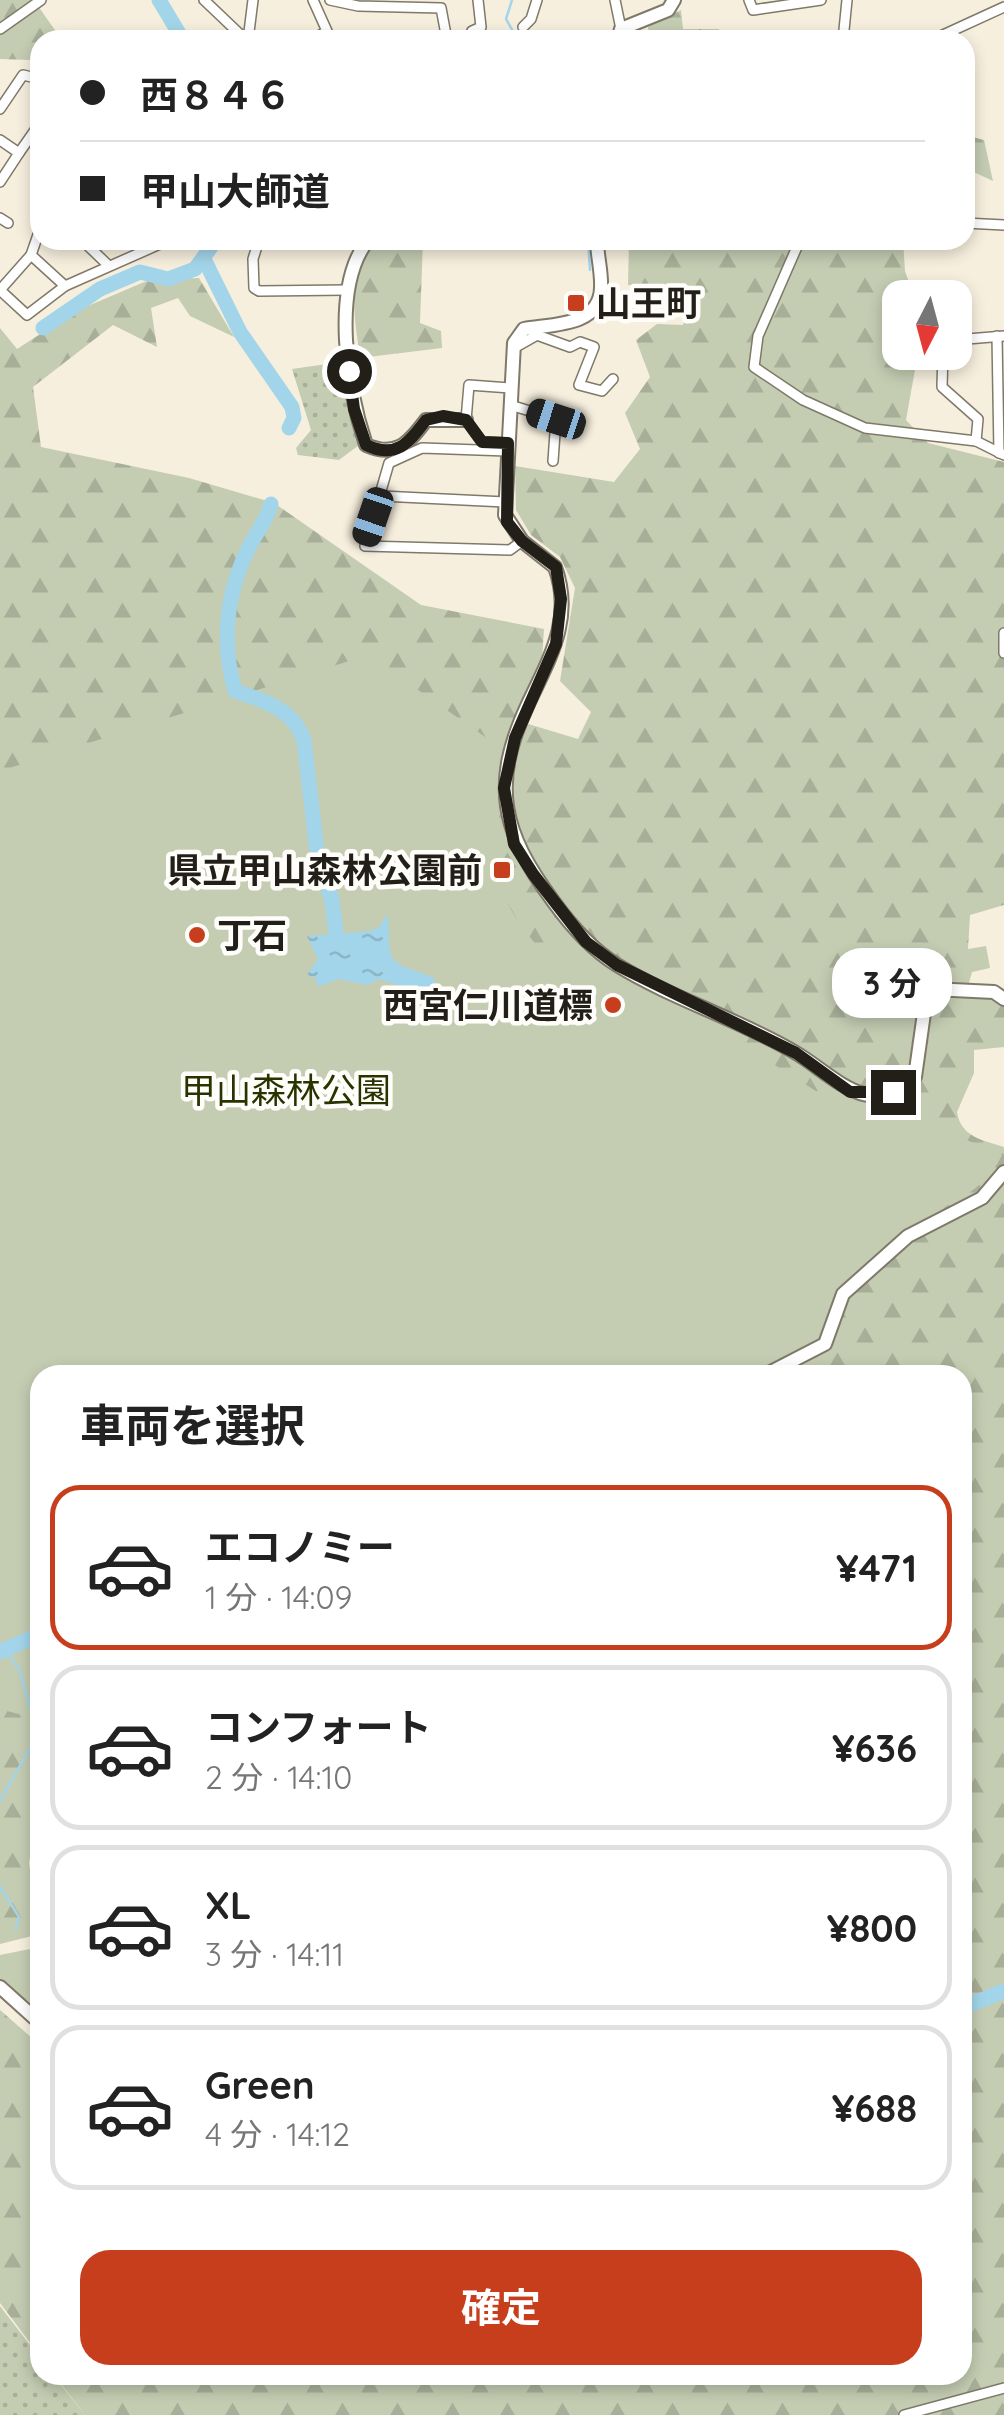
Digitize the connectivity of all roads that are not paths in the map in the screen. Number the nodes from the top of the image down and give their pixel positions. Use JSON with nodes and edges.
{"nodes":[{"id":1,"x":41,"y":0,"type":"edge"},
{"id":2,"x":204,"y":0,"type":"edge"},
{"id":3,"x":253,"y":0,"type":"edge"},
{"id":4,"x":312,"y":0,"type":"edge"},
{"id":5,"x":330,"y":0,"type":"edge"},
{"id":6,"x":478,"y":0,"type":"edge"},
{"id":7,"x":537,"y":0,"type":"edge"},
{"id":8,"x":614,"y":0,"type":"edge"},
{"id":9,"x":674,"y":0,"type":"edge"},
{"id":10,"x":821,"y":0,"type":"edge"},
{"id":11,"x":847,"y":0,"type":"edge"},
{"id":12,"x":358,"y":3,"type":"edge"},
{"id":13,"x":428,"y":3,"type":"edge"},
{"id":14,"x":751,"y":5,"type":"edge"},
{"id":15,"x":1004,"y":7,"type":"edge"},
{"id":16,"x":523,"y":26,"type":"dead end"},
{"id":17,"x":0,"y":29,"type":"edge"},
{"id":18,"x":236,"y":30,"type":"edge"},
{"id":19,"x":248,"y":30,"type":"edge"},
{"id":20,"x":325,"y":30,"type":"edge"},
{"id":21,"x":445,"y":30,"type":"edge"},
{"id":22,"x":474,"y":30,"type":"edge"},
{"id":23,"x":619,"y":30,"type":"edge"},
{"id":24,"x":628,"y":30,"type":"edge"},
{"id":25,"x":845,"y":30,"type":"edge"},
{"id":26,"x":954,"y":30,"type":"edge"},
{"id":27,"x":30,"y":77,"type":"edge"},
{"id":28,"x":0,"y":109,"type":"edge"},
{"id":29,"x":30,"y":137,"type":"edge"},
{"id":30,"x":0,"y":140,"type":"edge"},
{"id":31,"x":19,"y":153,"type":"junction"},
{"id":32,"x":0,"y":182,"type":"edge"},
{"id":33,"x":975,"y":224,"type":"edge"},
{"id":34,"x":1004,"y":225,"type":"edge"},
{"id":35,"x":33,"y":250,"type":"edge"},
{"id":36,"x":92,"y":250,"type":"edge"},
{"id":37,"x":136,"y":250,"type":"edge"},
{"id":38,"x":256,"y":250,"type":"edge"},
{"id":39,"x":362,"y":250,"type":"edge"},
{"id":40,"x":598,"y":250,"type":"edge"},
{"id":41,"x":796,"y":250,"type":"edge"},
{"id":42,"x":31,"y":255,"type":"junction"},
{"id":43,"x":108,"y":266,"type":"junction"},
{"id":44,"x":65,"y":286,"type":"junction"},
{"id":45,"x":348,"y":290,"type":"junction"},
{"id":46,"x":1001,"y":336,"type":"edge"},
{"id":47,"x":972,"y":339,"type":"edge"},
{"id":48,"x":514,"y":348,"type":"junction"},
{"id":49,"x":942,"y":370,"type":"edge"},
{"id":50,"x":613,"y":379,"type":"dead end"},
{"id":51,"x":511,"y":388,"type":"junction"},
{"id":52,"x":1001,"y":391,"type":"edge"},
{"id":53,"x":510,"y":405,"type":"junction"},
{"id":54,"x":466,"y":420,"type":"junction"},
{"id":55,"x":976,"y":441,"type":"junction"},
{"id":56,"x":508,"y":447,"type":"junction"},
{"id":57,"x":1001,"y":454,"type":"edge"},
{"id":58,"x":552,"y":461,"type":"dead end"},
{"id":59,"x":381,"y":496,"type":"junction"},
{"id":60,"x":504,"y":502,"type":"junction"},
{"id":61,"x":522,"y":541,"type":"junction"},
{"id":62,"x":1004,"y":633,"type":"edge"},
{"id":63,"x":1004,"y":654,"type":"edge"},
{"id":64,"x":1004,"y":999,"type":"edge"},
{"id":65,"x":1004,"y":1172,"type":"edge"},
{"id":66,"x":784,"y":1365,"type":"edge"},
{"id":67,"x":0,"y":1987,"type":"edge"},
{"id":68,"x":30,"y":2015,"type":"edge"},
{"id":69,"x":1004,"y":2388,"type":"edge"},
{"id":70,"x":904,"y":2415,"type":"edge"}],
"edges":[{"from":1,"to":17,"type":"street"},
{"from":2,"to":18,"type":"street"},
{"from":3,"to":19,"type":"street"},
{"from":4,"to":20,"type":"street"},
{"from":5,"to":12,"type":"street"},
{"from":6,"to":22,"type":"street"},
{"from":7,"to":16,"type":"street"},
{"from":8,"to":23,"type":"street"},
{"from":9,"to":24,"type":"street"},
{"from":10,"to":14,"type":"street"},
{"from":11,"to":25,"type":"street"},
{"from":12,"to":13,"type":"street"},
{"from":13,"to":21,"type":"street"},
{"from":15,"to":26,"type":"street"},
{"from":27,"to":28,"type":"street"},
{"from":29,"to":31,"type":"street"},
{"from":30,"to":31,"type":"street"},
{"from":31,"to":32,"type":"street"},
{"from":33,"to":34,"type":"street"},
{"from":35,"to":42,"type":"street"},
{"from":36,"to":43,"type":"street"},
{"from":37,"to":43,"type":"street"},
{"from":38,"to":45,"type":"street"},
{"from":39,"to":45,"type":"street"},
{"from":40,"to":48,"type":"street"},
{"from":41,"to":55,"type":"street"},
{"from":42,"to":44,"type":"street"},
{"from":42,"to":44,"type":"street"},
{"from":43,"to":44,"type":"street"},
{"from":45,"to":54,"type":"street"},
{"from":46,"to":47,"type":"street"},
{"from":46,"to":52,"type":"street"},
{"from":48,"to":50,"type":"street"},
{"from":48,"to":51,"type":"street"},
{"from":49,"to":55,"type":"street"},
{"from":51,"to":53,"type":"street"},
{"from":51,"to":54,"type":"street"},
{"from":52,"to":57,"type":"street"},
{"from":53,"to":56,"type":"street"},
{"from":53,"to":58,"type":"street"},
{"from":54,"to":56,"type":"street"},
{"from":55,"to":57,"type":"street"},
{"from":56,"to":59,"type":"street"},
{"from":56,"to":60,"type":"street"},
{"from":59,"to":60,"type":"street"},
{"from":59,"to":61,"type":"street"},
{"from":60,"to":61,"type":"street"},
{"from":61,"to":64,"type":"street"},
{"from":62,"to":63,"type":"street"},
{"from":65,"to":66,"type":"street"},
{"from":67,"to":68,"type":"street"},
{"from":69,"to":70,"type":"street"}]}
